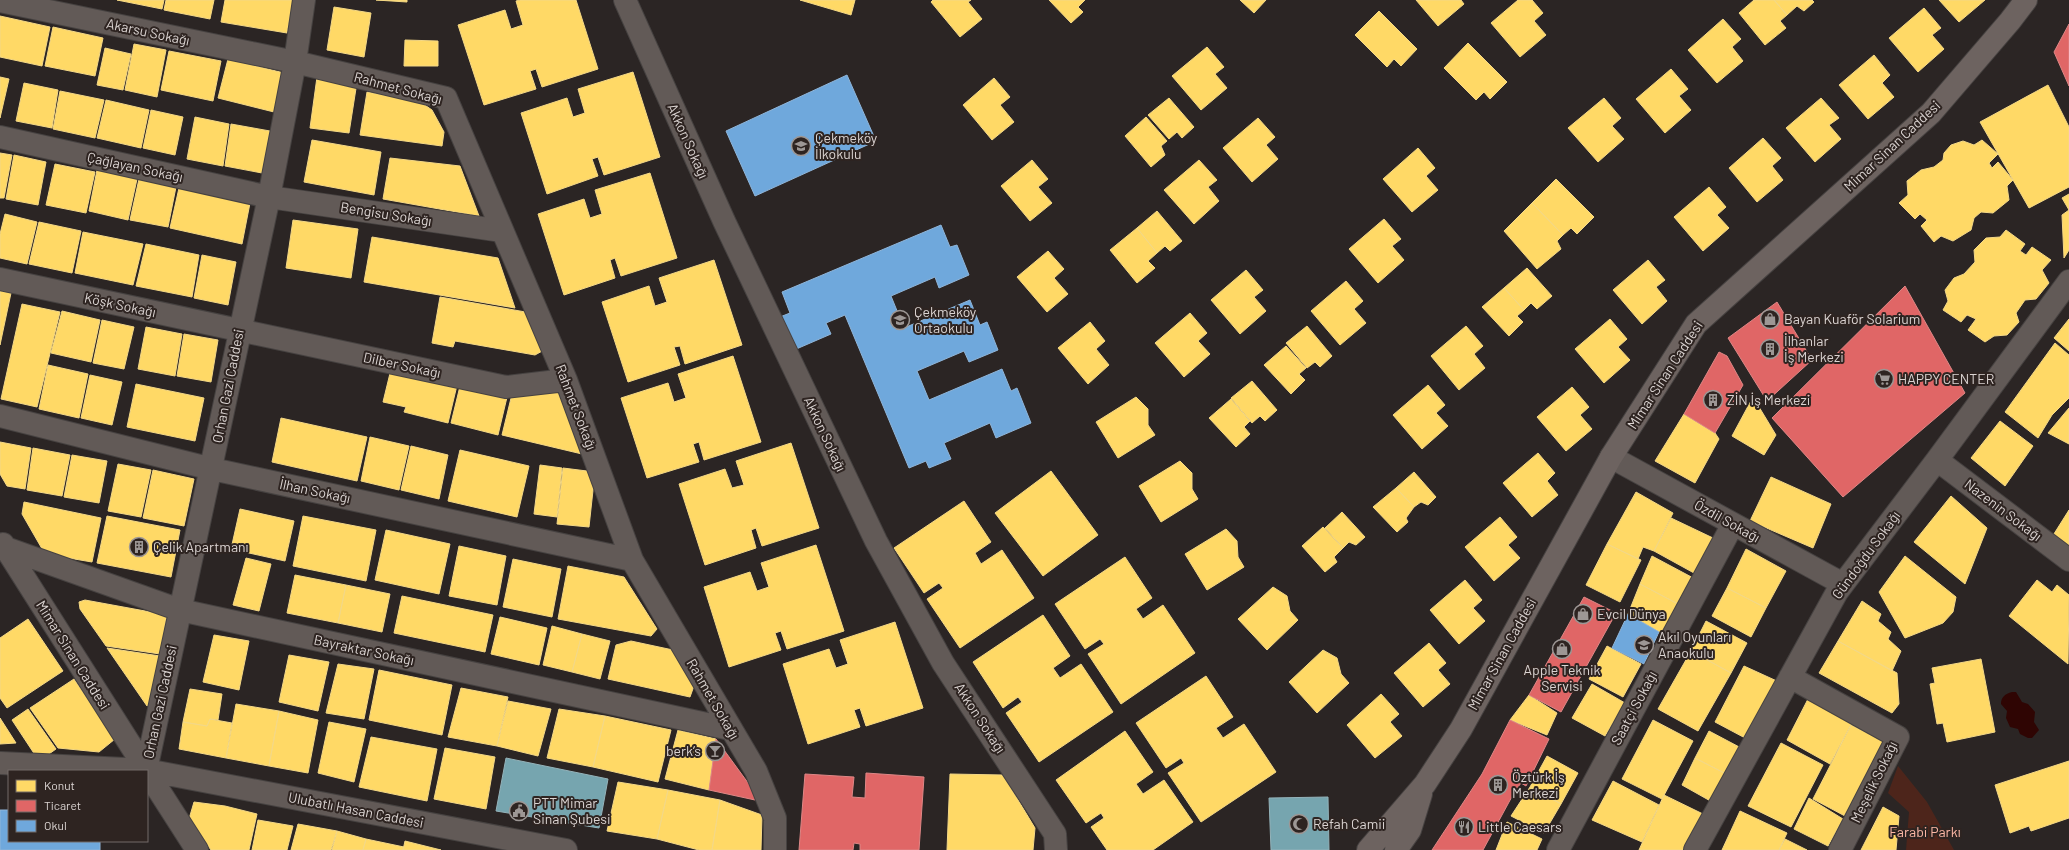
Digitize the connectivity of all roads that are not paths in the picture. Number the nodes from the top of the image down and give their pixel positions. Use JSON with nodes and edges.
{"nodes":[{"id":1,"x":304,"y":0,"type":"edge"},
{"id":2,"x":625,"y":0,"type":"edge"},
{"id":3,"x":2026,"y":0,"type":"edge"},
{"id":4,"x":0,"y":1,"type":"edge"},
{"id":5,"x":295,"y":62,"type":"junction"},
{"id":6,"x":0,"y":137,"type":"edge"},
{"id":7,"x":270,"y":197,"type":"junction"},
{"id":8,"x":502,"y":232,"type":"junction"},
{"id":9,"x":0,"y":279,"type":"edge"},
{"id":10,"x":2069,"y":280,"type":"edge"},
{"id":11,"x":239,"y":331,"type":"junction"},
{"id":12,"x":566,"y":380,"type":"junction"},
{"id":13,"x":0,"y":416,"type":"edge"},
{"id":14,"x":1612,"y":457,"type":"junction"},
{"id":15,"x":1938,"y":460,"type":"junction"},
{"id":16,"x":212,"y":469,"type":"junction"},
{"id":17,"x":1733,"y":524,"type":"junction"},
{"id":18,"x":3,"y":544,"type":"edge"},
{"id":19,"x":632,"y":560,"type":"junction"},
{"id":20,"x":2069,"y":560,"type":"edge"},
{"id":21,"x":1843,"y":584,"type":"junction"},
{"id":22,"x":180,"y":610,"type":"junction"},
{"id":23,"x":1790,"y":677,"type":"junction"},
{"id":24,"x":730,"y":729,"type":"junction"},
{"id":25,"x":0,"y":763,"type":"edge"},
{"id":26,"x":128,"y":770,"type":"edge"},
{"id":27,"x":145,"y":770,"type":"edge"},
{"id":28,"x":146,"y":770,"type":"edge"},
{"id":29,"x":148,"y":771,"type":"edge"},
{"id":30,"x":148,"y":774,"type":"edge"},
{"id":31,"x":1425,"y":784,"type":"junction"},
{"id":32,"x":197,"y":850,"type":"edge"},
{"id":33,"x":566,"y":850,"type":"edge"},
{"id":34,"x":775,"y":850,"type":"edge"},
{"id":35,"x":1056,"y":850,"type":"edge"},
{"id":36,"x":1368,"y":850,"type":"edge"},
{"id":37,"x":1396,"y":850,"type":"edge"},
{"id":38,"x":1558,"y":850,"type":"edge"},
{"id":39,"x":1695,"y":850,"type":"edge"},
{"id":40,"x":1840,"y":850,"type":"edge"}],
"edges":[{"from":1,"to":5,"type":"street","name":"Orhan Gazi Caddesi"},
{"from":2,"to":35,"type":"street","name":"Akkon Sokağı"},
{"from":3,"to":14,"type":"main road","name":"Mimar Sinan Caddesi"},
{"from":4,"to":5,"type":"street","name":"Akarsu Sokağı"},
{"from":5,"to":7,"type":"street","name":"Orhan Gazi Caddesi"},
{"from":5,"to":8,"type":"street","name":"Rahmet Sokağı"},
{"from":6,"to":7,"type":"street","name":"Çağlayan Sokağı"},
{"from":7,"to":8,"type":"street","name":"Bengisu Sokağı"},
{"from":7,"to":11,"type":"street","name":"Orhan Gazi Caddesi"},
{"from":8,"to":12,"type":"street","name":"Rahmet Sokağı"},
{"from":9,"to":11,"type":"street","name":"Köşk Sokağı"},
{"from":10,"to":15,"type":"street","name":"Gündoğdu Sokağı"},
{"from":11,"to":12,"type":"street","name":"Dilber Sokağı"},
{"from":11,"to":16,"type":"street","name":"Orhan Gazi Caddesi"},
{"from":12,"to":19,"type":"street","name":"Rahmet Sokağı"},
{"from":13,"to":16,"type":"street","name":"İlhan Sokağı"},
{"from":14,"to":17,"type":"street","name":"Özdil Sokağı"},
{"from":14,"to":31,"type":"main road","name":"Mimar Sinan Caddesi"},
{"from":15,"to":20,"type":"street","name":"Nazenin Sokağı"},
{"from":15,"to":21,"type":"street","name":"Gündoğdu Sokağı"},
{"from":16,"to":19,"type":"street","name":"İlhan Sokağı"},
{"from":16,"to":22,"type":"street","name":"Orhan Gazi Caddesi"},
{"from":17,"to":21,"type":"street","name":"Özdil Sokağı"},
{"from":17,"to":38,"type":"street","name":"Saatçi Sokağı"},
{"from":18,"to":22,"type":"street","name":"Bayraktar Sokağı"},
{"from":18,"to":27,"type":"street","name":"Mimar Sinan Caddesi"},
{"from":19,"to":24,"type":"street","name":"Rahmet Sokağı"},
{"from":21,"to":23,"type":"street","name":"Gündoğdu Sokağı"},
{"from":22,"to":24,"type":"street","name":"Bayraktar Sokağı"},
{"from":22,"to":28,"type":"street","name":"Orhan Gazi Caddesi"},
{"from":23,"to":39,"type":"street","name":"Gündoğdu Sokağı"},
{"from":23,"to":40,"type":"street","name":"Meşelik Sokağı"},
{"from":24,"to":34,"type":"street","name":"Rahmet Sokağı"},
{"from":25,"to":26,"type":"street","name":"Ulubatlı Hasan Caddesi"},
{"from":29,"to":33,"type":"street","name":"Ulubatlı Hasan Caddesi"},
{"from":30,"to":32,"type":"street","name":"Mimar Sinan Caddesi"},
{"from":31,"to":36,"type":"main road","name":"Mimar Sinan Caddesi"},
{"from":31,"to":37,"type":"main road","name":"Mimar Sinan Caddesi"}]}
